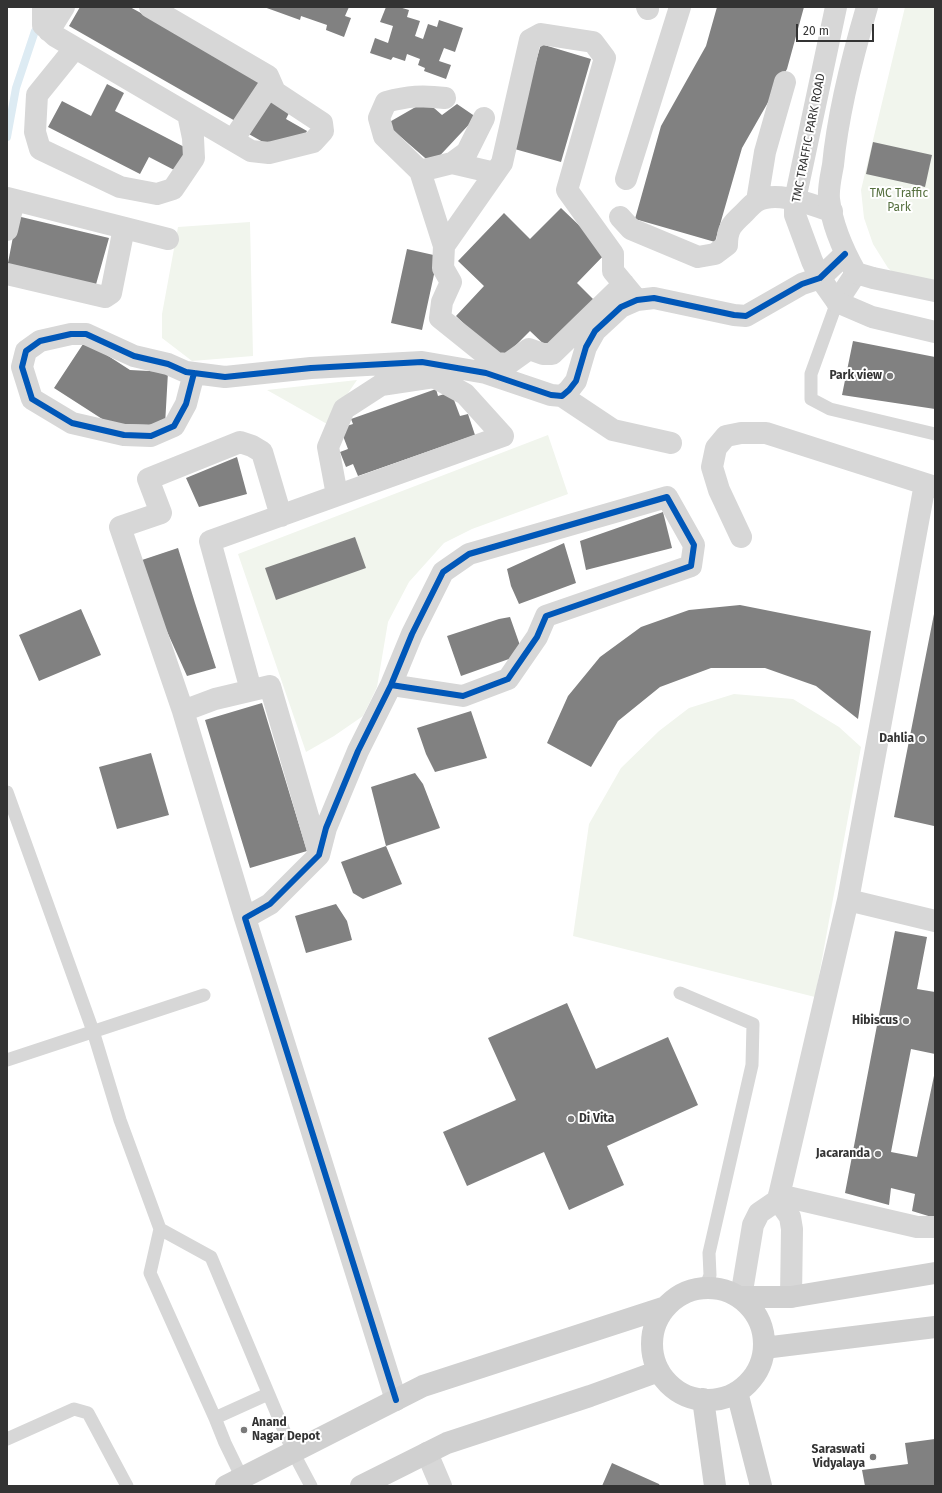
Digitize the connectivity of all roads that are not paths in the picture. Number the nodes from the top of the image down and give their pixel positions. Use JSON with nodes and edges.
{"nodes":[{"id":1,"x":43,"y":7,"type":"edge"},
{"id":2,"x":64,"y":7,"type":"edge"},
{"id":3,"x":150,"y":7,"type":"edge"},
{"id":4,"x":680,"y":7,"type":"edge"},
{"id":5,"x":836,"y":7,"type":"edge"},
{"id":6,"x":867,"y":7,"type":"edge"},
{"id":7,"x":49,"y":30,"type":"junction"},
{"id":8,"x":75,"y":48,"type":"junction"},
{"id":9,"x":785,"y":82,"type":"dead end"},
{"id":10,"x":271,"y":84,"type":"junction"},
{"id":11,"x":445,"y":98,"type":"dead end"},
{"id":12,"x":188,"y":114,"type":"junction"},
{"id":13,"x":484,"y":118,"type":"dead end"},
{"id":14,"x":233,"y":140,"type":"junction"},
{"id":15,"x":452,"y":163,"type":"junction"},
{"id":16,"x":420,"y":171,"type":"junction"},
{"id":17,"x":495,"y":173,"type":"junction"},
{"id":18,"x":626,"y":180,"type":"dead end"},
{"id":19,"x":11,"y":199,"type":"edge"},
{"id":20,"x":794,"y":200,"type":"junction"},
{"id":21,"x":757,"y":201,"type":"junction"},
{"id":22,"x":832,"y":211,"type":"junction"},
{"id":23,"x":620,"y":216,"type":"dead end"},
{"id":24,"x":124,"y":228,"type":"junction"},
{"id":25,"x":7,"y":230,"type":"edge"},
{"id":26,"x":168,"y":239,"type":"dead end"},
{"id":27,"x":444,"y":246,"type":"junction"},
{"id":28,"x":845,"y":254,"type":"junction"},
{"id":29,"x":856,"y":273,"type":"junction"},
{"id":30,"x":7,"y":274,"type":"edge"},
{"id":31,"x":820,"y":278,"type":"junction"},
{"id":32,"x":935,"y":291,"type":"edge"},
{"id":33,"x":630,"y":292,"type":"junction"},
{"id":34,"x":837,"y":302,"type":"junction"},
{"id":35,"x":588,"y":329,"type":"junction"},
{"id":36,"x":935,"y":332,"type":"edge"},
{"id":37,"x":194,"y":373,"type":"junction"},
{"id":38,"x":562,"y":396,"type":"junction"},
{"id":39,"x":935,"y":434,"type":"edge"},
{"id":40,"x":671,"y":443,"type":"dead end"},
{"id":41,"x":930,"y":485,"type":"edge"},
{"id":42,"x":337,"y":495,"type":"junction"},
{"id":43,"x":282,"y":516,"type":"junction"},
{"id":44,"x":741,"y":537,"type":"dead end"},
{"id":45,"x":391,"y":685,"type":"junction"},
{"id":46,"x":251,"y":690,"type":"junction"},
{"id":47,"x":183,"y":711,"type":"junction"},
{"id":48,"x":7,"y":792,"type":"edge"},
{"id":49,"x":319,"y":855,"type":"junction"},
{"id":50,"x":848,"y":900,"type":"junction"},
{"id":51,"x":245,"y":918,"type":"junction"},
{"id":52,"x":935,"y":921,"type":"edge"},
{"id":53,"x":680,"y":993,"type":"dead end"},
{"id":54,"x":204,"y":995,"type":"dead end"},
{"id":55,"x":93,"y":1031,"type":"junction"},
{"id":56,"x":7,"y":1060,"type":"edge"},
{"id":57,"x":778,"y":1197,"type":"junction"},
{"id":58,"x":935,"y":1227,"type":"edge"},
{"id":59,"x":160,"y":1229,"type":"junction"},
{"id":60,"x":935,"y":1273,"type":"edge"},
{"id":61,"x":705,"y":1289,"type":"junction"},
{"id":62,"x":740,"y":1296,"type":"junction"},
{"id":63,"x":791,"y":1297,"type":"junction"},
{"id":64,"x":666,"y":1307,"type":"junction"},
{"id":65,"x":935,"y":1327,"type":"edge"},
{"id":66,"x":764,"y":1348,"type":"junction"},
{"id":67,"x":659,"y":1371,"type":"junction"},
{"id":68,"x":737,"y":1392,"type":"junction"},
{"id":69,"x":268,"y":1394,"type":"junction"},
{"id":70,"x":702,"y":1399,"type":"junction"},
{"id":71,"x":396,"y":1400,"type":"junction"},
{"id":72,"x":215,"y":1418,"type":"junction"},
{"id":73,"x":7,"y":1439,"type":"edge"},
{"id":74,"x":293,"y":1452,"type":"junction"},
{"id":75,"x":427,"y":1453,"type":"junction"},
{"id":76,"x":234,"y":1482,"type":"edge"},
{"id":77,"x":373,"y":1483,"type":"edge"},
{"id":78,"x":127,"y":1486,"type":"edge"},
{"id":79,"x":311,"y":1486,"type":"edge"},
{"id":80,"x":441,"y":1486,"type":"edge"},
{"id":81,"x":715,"y":1486,"type":"edge"},
{"id":82,"x":761,"y":1486,"type":"edge"}],
"edges":[{"from":1,"to":7,"type":"street"},
{"from":2,"to":7,"type":"street"},
{"from":3,"to":10,"type":"street"},
{"from":4,"to":18,"type":"street"},
{"from":5,"to":20,"type":"street","name":"TMC TRAFFIC PARK ROAD"},
{"from":6,"to":22,"type":"street"},
{"from":7,"to":8,"type":"street"},
{"from":8,"to":12,"type":"street"},
{"from":8,"to":12,"type":"street"},
{"from":9,"to":21,"type":"street"},
{"from":10,"to":14,"type":"street"},
{"from":10,"to":14,"type":"street"},
{"from":11,"to":16,"type":"street"},
{"from":12,"to":14,"type":"street"},
{"from":13,"to":15,"type":"street"},
{"from":15,"to":16,"type":"street"},
{"from":15,"to":17,"type":"street"},
{"from":16,"to":27,"type":"street"},
{"from":17,"to":27,"type":"street"},
{"from":17,"to":33,"type":"street"},
{"from":19,"to":24,"type":"street"},
{"from":19,"to":25,"type":"street"},
{"from":20,"to":21,"type":"street"},
{"from":20,"to":22,"type":"street"},
{"from":20,"to":31,"type":"street","name":"TMC TRAFFIC PARK ROAD"},
{"from":21,"to":23,"type":"street"},
{"from":22,"to":28,"type":"street"},
{"from":24,"to":26,"type":"street"},
{"from":24,"to":30,"type":"street"},
{"from":27,"to":35,"type":"street"},
{"from":28,"to":29,"type":"street"},
{"from":28,"to":31,"type":"street"},
{"from":29,"to":32,"type":"street"},
{"from":29,"to":34,"type":"street"},
{"from":31,"to":33,"type":"street"},
{"from":31,"to":34,"type":"street","name":"TMC TRAFFIC PARK ROAD"},
{"from":33,"to":35,"type":"street"},
{"from":34,"to":36,"type":"street"},
{"from":34,"to":39,"type":"lane"},
{"from":35,"to":38,"type":"street"},
{"from":37,"to":37,"type":"street"},
{"from":37,"to":38,"type":"street"},
{"from":38,"to":40,"type":"street"},
{"from":41,"to":44,"type":"street"},
{"from":41,"to":50,"type":"street"},
{"from":42,"to":42,"type":"street"},
{"from":42,"to":43,"type":"street"},
{"from":43,"to":46,"type":"street"},
{"from":43,"to":47,"type":"street"},
{"from":45,"to":45,"type":"street"},
{"from":45,"to":49,"type":"street"},
{"from":46,"to":47,"type":"street"},
{"from":46,"to":49,"type":"street"},
{"from":47,"to":51,"type":"street"},
{"from":48,"to":55,"type":"lane"},
{"from":49,"to":51,"type":"street"},
{"from":50,"to":52,"type":"street"},
{"from":50,"to":57,"type":"street"},
{"from":51,"to":71,"type":"street"},
{"from":53,"to":61,"type":"lane"},
{"from":54,"to":55,"type":"lane"},
{"from":55,"to":56,"type":"lane"},
{"from":55,"to":59,"type":"lane"},
{"from":57,"to":58,"type":"street"},
{"from":57,"to":62,"type":"street"},
{"from":57,"to":63,"type":"street"},
{"from":59,"to":69,"type":"lane"},
{"from":59,"to":72,"type":"lane"},
{"from":60,"to":63,"type":"main road"},
{"from":61,"to":62,"type":"main road"},
{"from":61,"to":64,"type":"main road"},
{"from":62,"to":63,"type":"main road"},
{"from":62,"to":66,"type":"main road"},
{"from":64,"to":67,"type":"main road"},
{"from":64,"to":71,"type":"main road"},
{"from":65,"to":66,"type":"main road"},
{"from":66,"to":68,"type":"main road"},
{"from":67,"to":70,"type":"main road"},
{"from":67,"to":75,"type":"main road"},
{"from":68,"to":70,"type":"main road"},
{"from":68,"to":82,"type":"main road"},
{"from":69,"to":72,"type":"lane"},
{"from":69,"to":74,"type":"lane"},
{"from":70,"to":81,"type":"main road"},
{"from":71,"to":74,"type":"main road"},
{"from":72,"to":76,"type":"lane"},
{"from":73,"to":78,"type":"lane"},
{"from":74,"to":76,"type":"main road"},
{"from":74,"to":79,"type":"lane"},
{"from":75,"to":77,"type":"main road"},
{"from":75,"to":80,"type":"street"}]}
